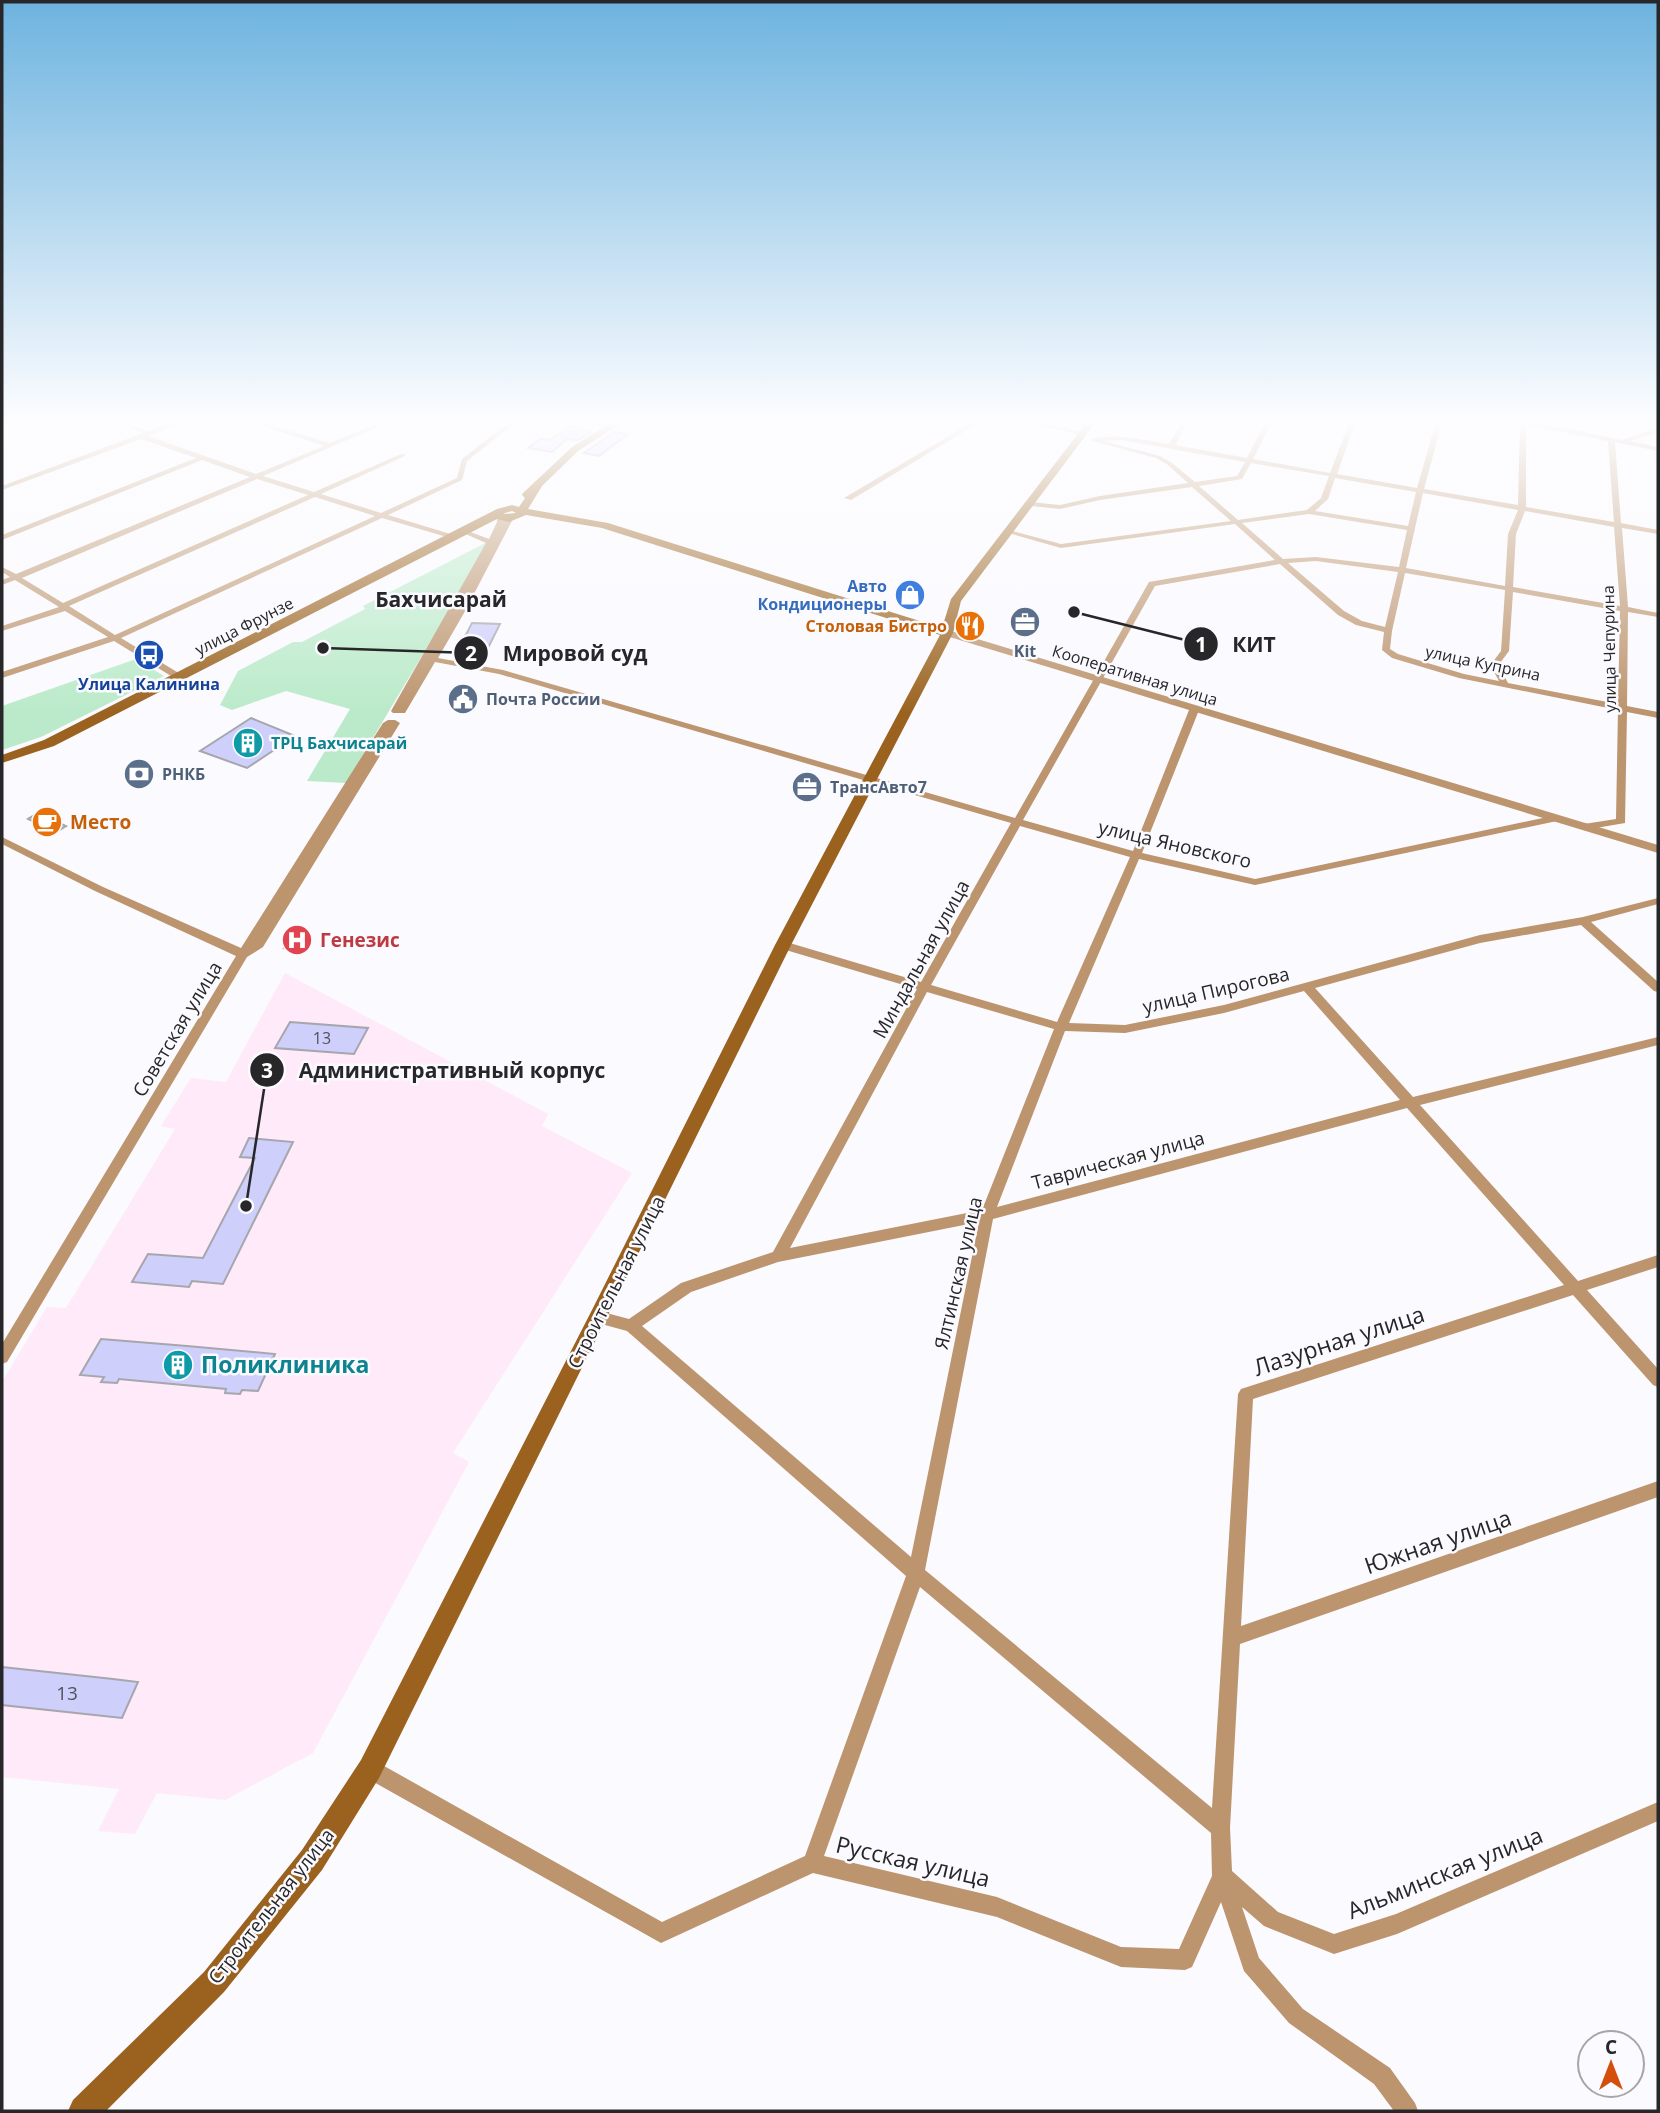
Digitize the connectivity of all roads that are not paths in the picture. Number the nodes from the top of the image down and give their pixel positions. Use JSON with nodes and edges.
{"nodes":[{"id":1,"x":55,"y":517,"type":"edge"},
{"id":2,"x":160,"y":517,"type":"edge"},
{"id":3,"x":264,"y":517,"type":"edge"},
{"id":4,"x":377,"y":517,"type":"edge"},
{"id":5,"x":386,"y":517,"type":"edge"},
{"id":6,"x":503,"y":517,"type":"edge"},
{"id":7,"x":509,"y":517,"type":"edge"},
{"id":8,"x":566,"y":517,"type":"edge"},
{"id":9,"x":1021,"y":517,"type":"edge"},
{"id":10,"x":1230,"y":517,"type":"edge"},
{"id":11,"x":1279,"y":517,"type":"edge"},
{"id":12,"x":1337,"y":517,"type":"edge"},
{"id":13,"x":1415,"y":517,"type":"edge"},
{"id":14,"x":1519,"y":517,"type":"edge"},
{"id":15,"x":1571,"y":517,"type":"edge"},
{"id":16,"x":1617,"y":517,"type":"edge"},
{"id":17,"x":1237,"y":523,"type":"junction"},
{"id":18,"x":1618,"y":525,"type":"junction"},
{"id":19,"x":1412,"y":529,"type":"junction"},
{"id":20,"x":1009,"y":532,"type":"junction"},
{"id":21,"x":1658,"y":532,"type":"edge"},
{"id":22,"x":460,"y":535,"type":"junction"},
{"id":23,"x":2,"y":538,"type":"edge"},
{"id":24,"x":494,"y":543,"type":"junction"},
{"id":25,"x":1281,"y":561,"type":"junction"},
{"id":26,"x":2,"y":569,"type":"edge"},
{"id":27,"x":1403,"y":570,"type":"junction"},
{"id":28,"x":16,"y":578,"type":"junction"},
{"id":29,"x":2,"y":583,"type":"edge"},
{"id":30,"x":1510,"y":589,"type":"junction"},
{"id":31,"x":64,"y":607,"type":"junction"},
{"id":32,"x":1624,"y":608,"type":"junction"},
{"id":33,"x":1658,"y":614,"type":"edge"},
{"id":34,"x":2,"y":629,"type":"edge"},
{"id":35,"x":1388,"y":631,"type":"junction"},
{"id":36,"x":947,"y":633,"type":"junction"},
{"id":37,"x":114,"y":638,"type":"junction"},
{"id":38,"x":429,"y":659,"type":"junction"},
{"id":39,"x":2,"y":675,"type":"edge"},
{"id":40,"x":179,"y":677,"type":"junction"},
{"id":41,"x":1099,"y":681,"type":"junction"},
{"id":42,"x":1504,"y":682,"type":"junction"},
{"id":43,"x":1624,"y":708,"type":"junction"},
{"id":44,"x":1194,"y":710,"type":"junction"},
{"id":45,"x":396,"y":711,"type":"dead end"},
{"id":46,"x":1658,"y":715,"type":"edge"},
{"id":47,"x":388,"y":723,"type":"dead end"},
{"id":48,"x":2,"y":759,"type":"edge"},
{"id":49,"x":871,"y":781,"type":"junction"},
{"id":50,"x":1557,"y":818,"type":"junction"},
{"id":51,"x":1018,"y":822,"type":"junction"},
{"id":52,"x":1584,"y":827,"type":"junction"},
{"id":53,"x":2,"y":840,"type":"edge"},
{"id":54,"x":1658,"y":849,"type":"edge"},
{"id":55,"x":1136,"y":855,"type":"junction"},
{"id":56,"x":1658,"y":901,"type":"edge"},
{"id":57,"x":1583,"y":921,"type":"junction"},
{"id":58,"x":783,"y":945,"type":"junction"},
{"id":59,"x":243,"y":954,"type":"junction"},
{"id":60,"x":924,"y":986,"type":"junction"},
{"id":61,"x":1306,"y":986,"type":"junction"},
{"id":62,"x":1658,"y":988,"type":"edge"},
{"id":63,"x":1061,"y":1027,"type":"junction"},
{"id":64,"x":1658,"y":1041,"type":"edge"},
{"id":65,"x":1411,"y":1102,"type":"junction"},
{"id":66,"x":987,"y":1215,"type":"junction"},
{"id":67,"x":778,"y":1256,"type":"junction"},
{"id":68,"x":1658,"y":1261,"type":"edge"},
{"id":69,"x":1578,"y":1288,"type":"junction"},
{"id":70,"x":599,"y":1317,"type":"junction"},
{"id":71,"x":631,"y":1326,"type":"junction"},
{"id":72,"x":2,"y":1357,"type":"edge"},
{"id":73,"x":1658,"y":1380,"type":"edge"},
{"id":74,"x":1658,"y":1489,"type":"edge"},
{"id":75,"x":916,"y":1573,"type":"junction"},
{"id":76,"x":1233,"y":1638,"type":"junction"},
{"id":77,"x":370,"y":1769,"type":"junction"},
{"id":78,"x":1658,"y":1811,"type":"edge"},
{"id":79,"x":1220,"y":1828,"type":"junction"},
{"id":80,"x":811,"y":1863,"type":"junction"},
{"id":81,"x":1222,"y":1876,"type":"junction"},
{"id":82,"x":84,"y":2111,"type":"edge"},
{"id":83,"x":1408,"y":2111,"type":"edge"}],
"edges":[{"from":1,"to":23,"type":"street"},
{"from":2,"to":28,"type":"street"},
{"from":3,"to":31,"type":"street"},
{"from":4,"to":37,"type":"street"},
{"from":5,"to":22,"type":"street"},
{"from":6,"to":22,"type":"main road","name":"улица Фрунзе"},
{"from":7,"to":24,"type":"street"},
{"from":8,"to":36,"type":"main road","name":"Кооперативная улица"},
{"from":9,"to":20,"type":"main road","name":"Строительная улица"},
{"from":10,"to":17,"type":"street"},
{"from":11,"to":17,"type":"street"},
{"from":12,"to":19,"type":"street"},
{"from":13,"to":19,"type":"street"},
{"from":14,"to":30,"type":"street"},
{"from":15,"to":18,"type":"street"},
{"from":16,"to":18,"type":"street","name":"улица Чепурина"},
{"from":17,"to":20,"type":"street"},
{"from":17,"to":25,"type":"street"},
{"from":18,"to":21,"type":"street"},
{"from":18,"to":32,"type":"street","name":"улица Чепурина"},
{"from":19,"to":27,"type":"street"},
{"from":20,"to":36,"type":"main road","name":"Строительная улица"},
{"from":22,"to":24,"type":"street"},
{"from":22,"to":40,"type":"main road","name":"улица Фрунзе"},
{"from":24,"to":38,"type":"street"},
{"from":25,"to":27,"type":"street"},
{"from":25,"to":35,"type":"street"},
{"from":25,"to":41,"type":"street","name":"Миндальная улица"},
{"from":26,"to":28,"type":"street"},
{"from":27,"to":30,"type":"street"},
{"from":27,"to":35,"type":"street"},
{"from":28,"to":29,"type":"street"},
{"from":28,"to":31,"type":"street"},
{"from":30,"to":32,"type":"street"},
{"from":30,"to":42,"type":"street"},
{"from":31,"to":34,"type":"street"},
{"from":31,"to":37,"type":"street"},
{"from":32,"to":33,"type":"street"},
{"from":32,"to":43,"type":"street","name":"улица Чепурина"},
{"from":35,"to":42,"type":"street","name":"улица Куприна"},
{"from":36,"to":41,"type":"street","name":"Кооперативная улица"},
{"from":36,"to":49,"type":"main road","name":"Строительная улица"},
{"from":37,"to":39,"type":"street"},
{"from":37,"to":40,"type":"street"},
{"from":38,"to":45,"type":"street"},
{"from":38,"to":49,"type":"street","name":"улица Яновского"},
{"from":40,"to":48,"type":"main road","name":"улица Фрунзе"},
{"from":41,"to":44,"type":"street","name":"Кооперативная улица"},
{"from":41,"to":51,"type":"street","name":"Миндальная улица"},
{"from":42,"to":43,"type":"street","name":"улица Куприна"},
{"from":43,"to":46,"type":"street","name":"улица Куприна"},
{"from":43,"to":52,"type":"street","name":"улица Чепурина"},
{"from":44,"to":50,"type":"street","name":"Кооперативная улица"},
{"from":44,"to":55,"type":"street","name":"Ялтинская улица"},
{"from":47,"to":59,"type":"street","name":"Советская улица"},
{"from":49,"to":51,"type":"street","name":"улица Яновского"},
{"from":49,"to":58,"type":"main road","name":"Строительная улица"},
{"from":50,"to":52,"type":"street","name":"Кооперативная улица"},
{"from":50,"to":55,"type":"street","name":"улица Яновского"},
{"from":51,"to":55,"type":"street","name":"улица Яновского"},
{"from":51,"to":60,"type":"street","name":"Миндальная улица"},
{"from":52,"to":54,"type":"street","name":"Кооперативная улица"},
{"from":53,"to":59,"type":"street"},
{"from":55,"to":63,"type":"street","name":"Ялтинская улица"},
{"from":56,"to":57,"type":"street","name":"улица Пирогова"},
{"from":57,"to":61,"type":"street","name":"улица Пирогова"},
{"from":57,"to":62,"type":"street"},
{"from":58,"to":60,"type":"street","name":"улица Пирогова"},
{"from":58,"to":70,"type":"main road","name":"Строительная улица"},
{"from":59,"to":72,"type":"street","name":"Советская улица"},
{"from":60,"to":63,"type":"street","name":"улица Пирогова"},
{"from":60,"to":67,"type":"street","name":"Миндальная улица"},
{"from":61,"to":63,"type":"street","name":"улица Пирогова"},
{"from":61,"to":65,"type":"street"},
{"from":63,"to":66,"type":"street","name":"Ялтинская улица"},
{"from":64,"to":65,"type":"street","name":"Таврическая улица"},
{"from":65,"to":66,"type":"street","name":"Таврическая улица"},
{"from":65,"to":69,"type":"street"},
{"from":66,"to":67,"type":"street","name":"Таврическая улица"},
{"from":66,"to":75,"type":"street","name":"Ялтинская улица"},
{"from":67,"to":71,"type":"street","name":"Таврическая улица"},
{"from":68,"to":69,"type":"street","name":"Лазурная улица"},
{"from":69,"to":73,"type":"street"},
{"from":69,"to":76,"type":"street","name":"Лазурная улица"},
{"from":70,"to":71,"type":"street"},
{"from":70,"to":77,"type":"main road","name":"Строительная улица"},
{"from":71,"to":75,"type":"street"},
{"from":74,"to":76,"type":"street","name":"Южная улица"},
{"from":75,"to":79,"type":"street"},
{"from":75,"to":80,"type":"street","name":"Ялтинская улица"},
{"from":76,"to":79,"type":"street","name":"Лазурная улица"},
{"from":77,"to":80,"type":"street","name":"Русская улица"},
{"from":77,"to":82,"type":"main road","name":"Строительная улица"},
{"from":78,"to":81,"type":"street","name":"Альминская улица"},
{"from":79,"to":81,"type":"street","name":"Русская улица"},
{"from":80,"to":81,"type":"street","name":"Русская улица"},
{"from":81,"to":83,"type":"street"}]}
